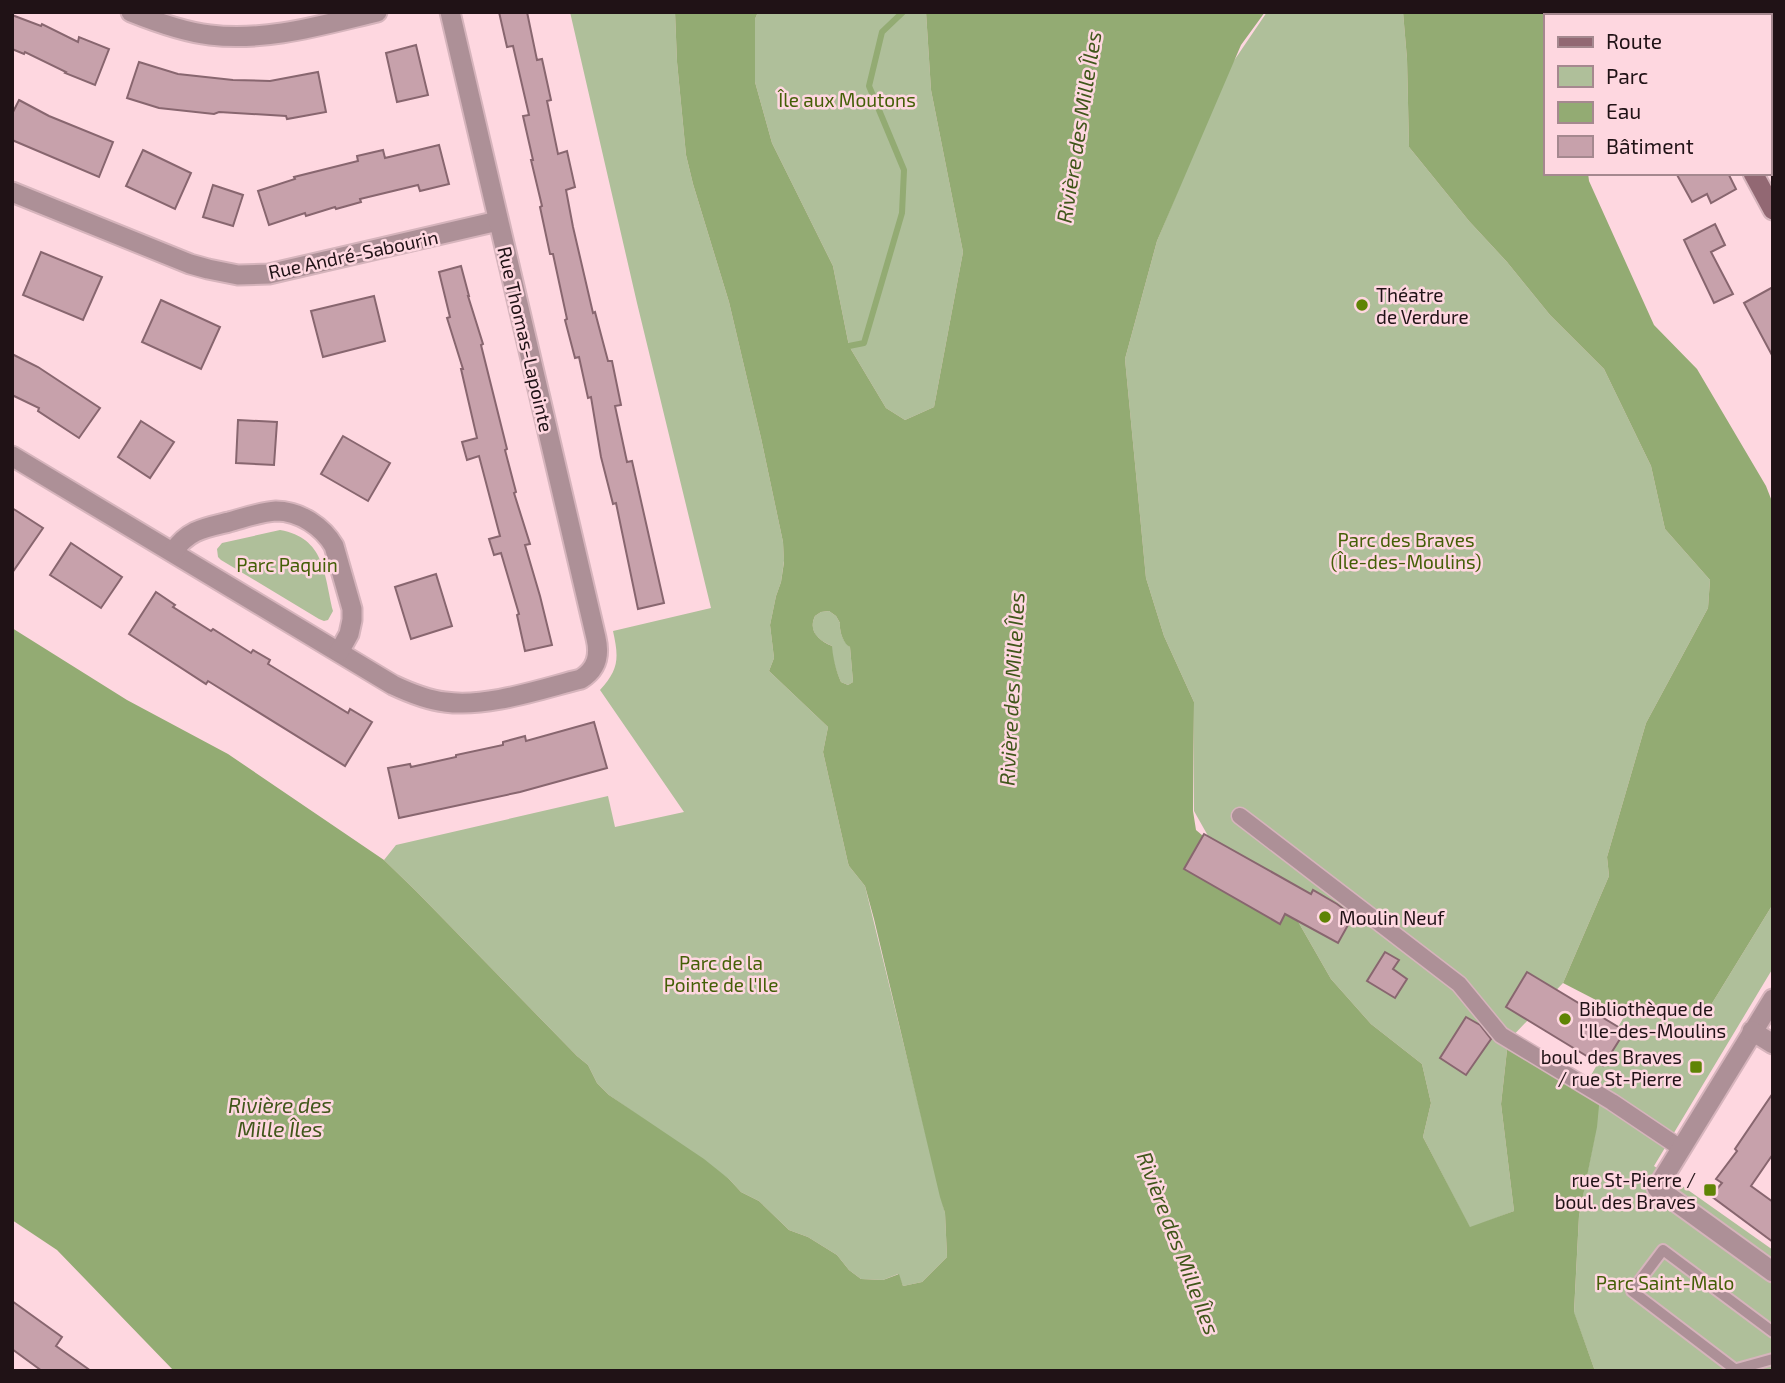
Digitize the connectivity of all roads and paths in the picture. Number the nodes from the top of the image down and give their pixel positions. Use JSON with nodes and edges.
{"nodes":[{"id":1,"x":377,"y":12,"type":"edge"},
{"id":2,"x":450,"y":12,"type":"edge"},
{"id":3,"x":142,"y":14,"type":"edge"},
{"id":4,"x":1754,"y":175,"type":"edge"},
{"id":5,"x":12,"y":192,"type":"edge"},
{"id":6,"x":1773,"y":210,"type":"edge"},
{"id":7,"x":498,"y":221,"type":"junction"},
{"id":8,"x":12,"y":456,"type":"edge"},
{"id":9,"x":173,"y":552,"type":"junction"},
{"id":10,"x":339,"y":652,"type":"junction"},
{"id":11,"x":1240,"y":816,"type":"dead end"},
{"id":12,"x":1773,"y":999,"type":"edge"},
{"id":13,"x":1752,"y":1031,"type":"junction"},
{"id":14,"x":1773,"y":1044,"type":"edge"},
{"id":15,"x":1682,"y":1149,"type":"junction"},
{"id":16,"x":1773,"y":1272,"type":"edge"},
{"id":17,"x":1773,"y":1332,"type":"edge"},
{"id":18,"x":1773,"y":1359,"type":"edge"},
{"id":19,"x":1737,"y":1370,"type":"edge"}],
"edges":[{"from":1,"to":3,"type":"street"},
{"from":2,"to":7,"type":"street","name":"Rue Thomas-Lapointe"},
{"from":4,"to":6,"type":"main road"},
{"from":5,"to":7,"type":"street","name":"Rue André-Sabourin"},
{"from":7,"to":10,"type":"street","name":"Rue Thomas-Lapointe"},
{"from":8,"to":9,"type":"street"},
{"from":9,"to":10,"type":"street"},
{"from":9,"to":10,"type":"street"},
{"from":11,"to":15,"type":"street"},
{"from":12,"to":13,"type":"street"},
{"from":13,"to":14,"type":"street"},
{"from":13,"to":15,"type":"street"},
{"from":15,"to":16,"type":"street"},
{"from":17,"to":19,"type":"lane"},
{"from":18,"to":19,"type":"lane"}]}
